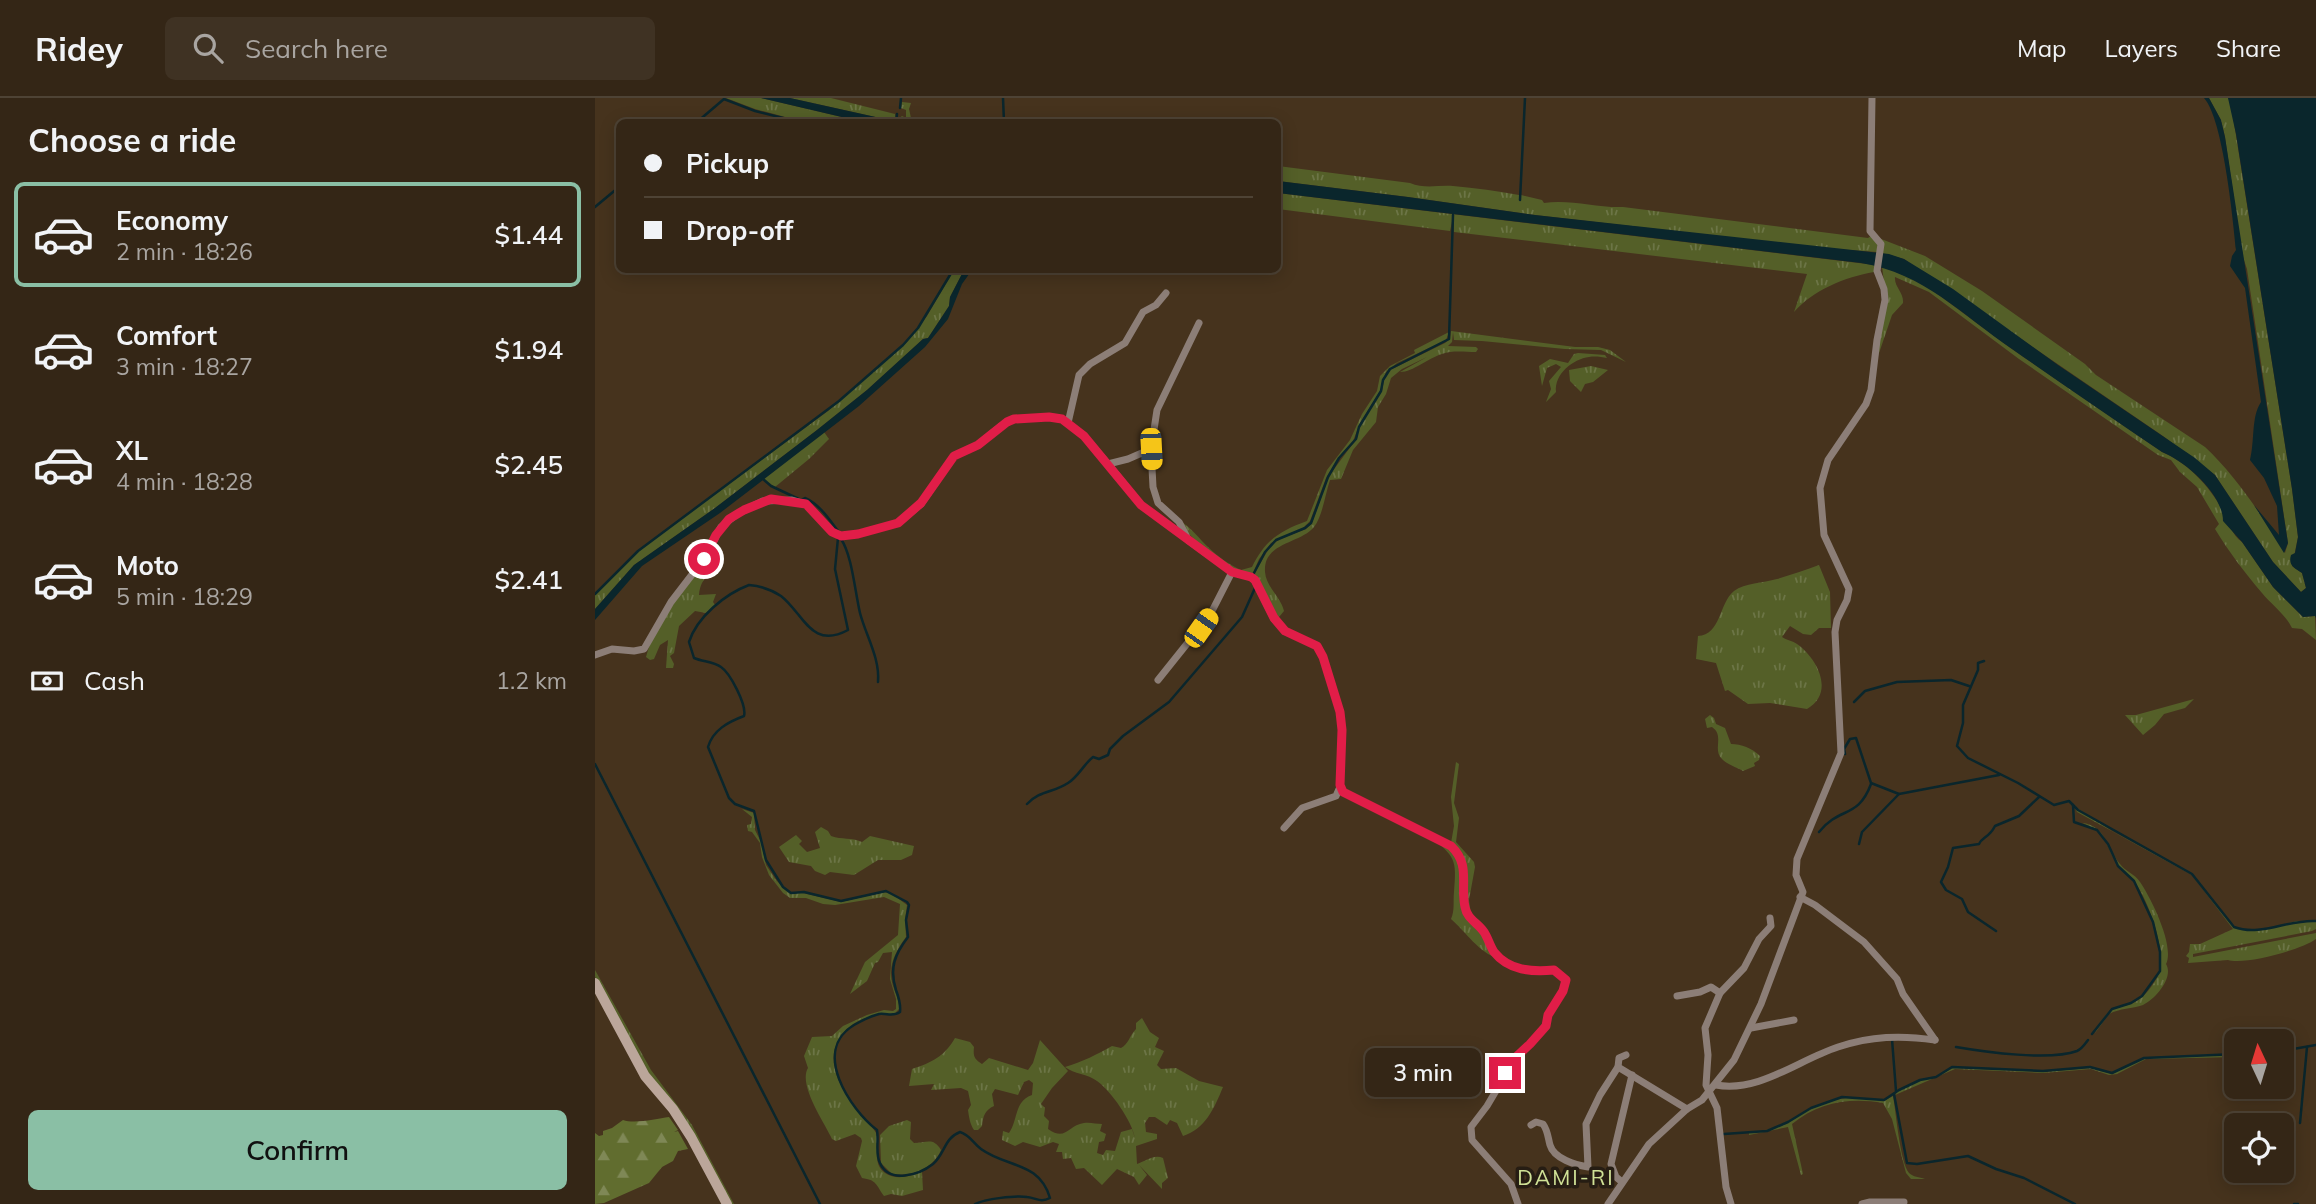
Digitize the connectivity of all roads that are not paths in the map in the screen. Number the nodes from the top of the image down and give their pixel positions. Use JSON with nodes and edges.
{"nodes":[{"id":1,"x":1872,"y":98,"type":"edge"},
{"id":2,"x":1166,"y":293,"type":"dead end"},
{"id":3,"x":1199,"y":323,"type":"dead end"},
{"id":4,"x":1068,"y":423,"type":"junction"},
{"id":5,"x":1151,"y":449,"type":"junction"},
{"id":6,"x":1108,"y":464,"type":"junction"},
{"id":7,"x":1189,"y":541,"type":"junction"},
{"id":8,"x":1232,"y":572,"type":"junction"},
{"id":9,"x":595,"y":654,"type":"edge"},
{"id":10,"x":1158,"y":680,"type":"dead end"},
{"id":11,"x":1340,"y":785,"type":"junction"},
{"id":12,"x":1284,"y":828,"type":"dead end"},
{"id":13,"x":1800,"y":897,"type":"junction"},
{"id":14,"x":1770,"y":918,"type":"dead end"},
{"id":15,"x":595,"y":983,"type":"edge"},
{"id":16,"x":1720,"y":993,"type":"junction"},
{"id":17,"x":1677,"y":996,"type":"dead end"},
{"id":18,"x":1794,"y":1020,"type":"dead end"},
{"id":19,"x":1751,"y":1028,"type":"junction"},
{"id":20,"x":1626,"y":1055,"type":"dead end"},
{"id":21,"x":1618,"y":1067,"type":"junction"},
{"id":22,"x":1632,"y":1075,"type":"junction"},
{"id":23,"x":1716,"y":1085,"type":"junction"},
{"id":24,"x":1708,"y":1093,"type":"junction"},
{"id":25,"x":1687,"y":1109,"type":"junction"},
{"id":26,"x":1531,"y":1125,"type":"dead end"},
{"id":27,"x":1622,"y":1182,"type":"junction"},
{"id":28,"x":1905,"y":1202,"type":"dead end"},
{"id":29,"x":727,"y":1204,"type":"edge"},
{"id":30,"x":1518,"y":1204,"type":"edge"},
{"id":31,"x":1608,"y":1204,"type":"edge"},
{"id":32,"x":1731,"y":1204,"type":"edge"},
{"id":33,"x":1862,"y":1204,"type":"edge"}],
"edges":[{"from":1,"to":13,"type":"street"},
{"from":2,"to":4,"type":"street"},
{"from":3,"to":5,"type":"street"},
{"from":4,"to":6,"type":"street"},
{"from":4,"to":9,"type":"street"},
{"from":5,"to":6,"type":"street"},
{"from":5,"to":7,"type":"street"},
{"from":6,"to":7,"type":"street"},
{"from":7,"to":8,"type":"street"},
{"from":8,"to":10,"type":"street"},
{"from":8,"to":11,"type":"street"},
{"from":11,"to":12,"type":"street"},
{"from":11,"to":30,"type":"street"},
{"from":13,"to":19,"type":"street"},
{"from":13,"to":23,"type":"street"},
{"from":14,"to":16,"type":"street"},
{"from":15,"to":29,"type":"street"},
{"from":16,"to":17,"type":"street"},
{"from":16,"to":24,"type":"street"},
{"from":18,"to":19,"type":"street"},
{"from":19,"to":23,"type":"street"},
{"from":20,"to":21,"type":"street"},
{"from":21,"to":22,"type":"street"},
{"from":21,"to":26,"type":"street"},
{"from":22,"to":25,"type":"street"},
{"from":22,"to":27,"type":"street"},
{"from":23,"to":24,"type":"street"},
{"from":24,"to":25,"type":"street"},
{"from":24,"to":32,"type":"street"},
{"from":25,"to":27,"type":"street"},
{"from":27,"to":31,"type":"street"},
{"from":28,"to":33,"type":"street"}]}
